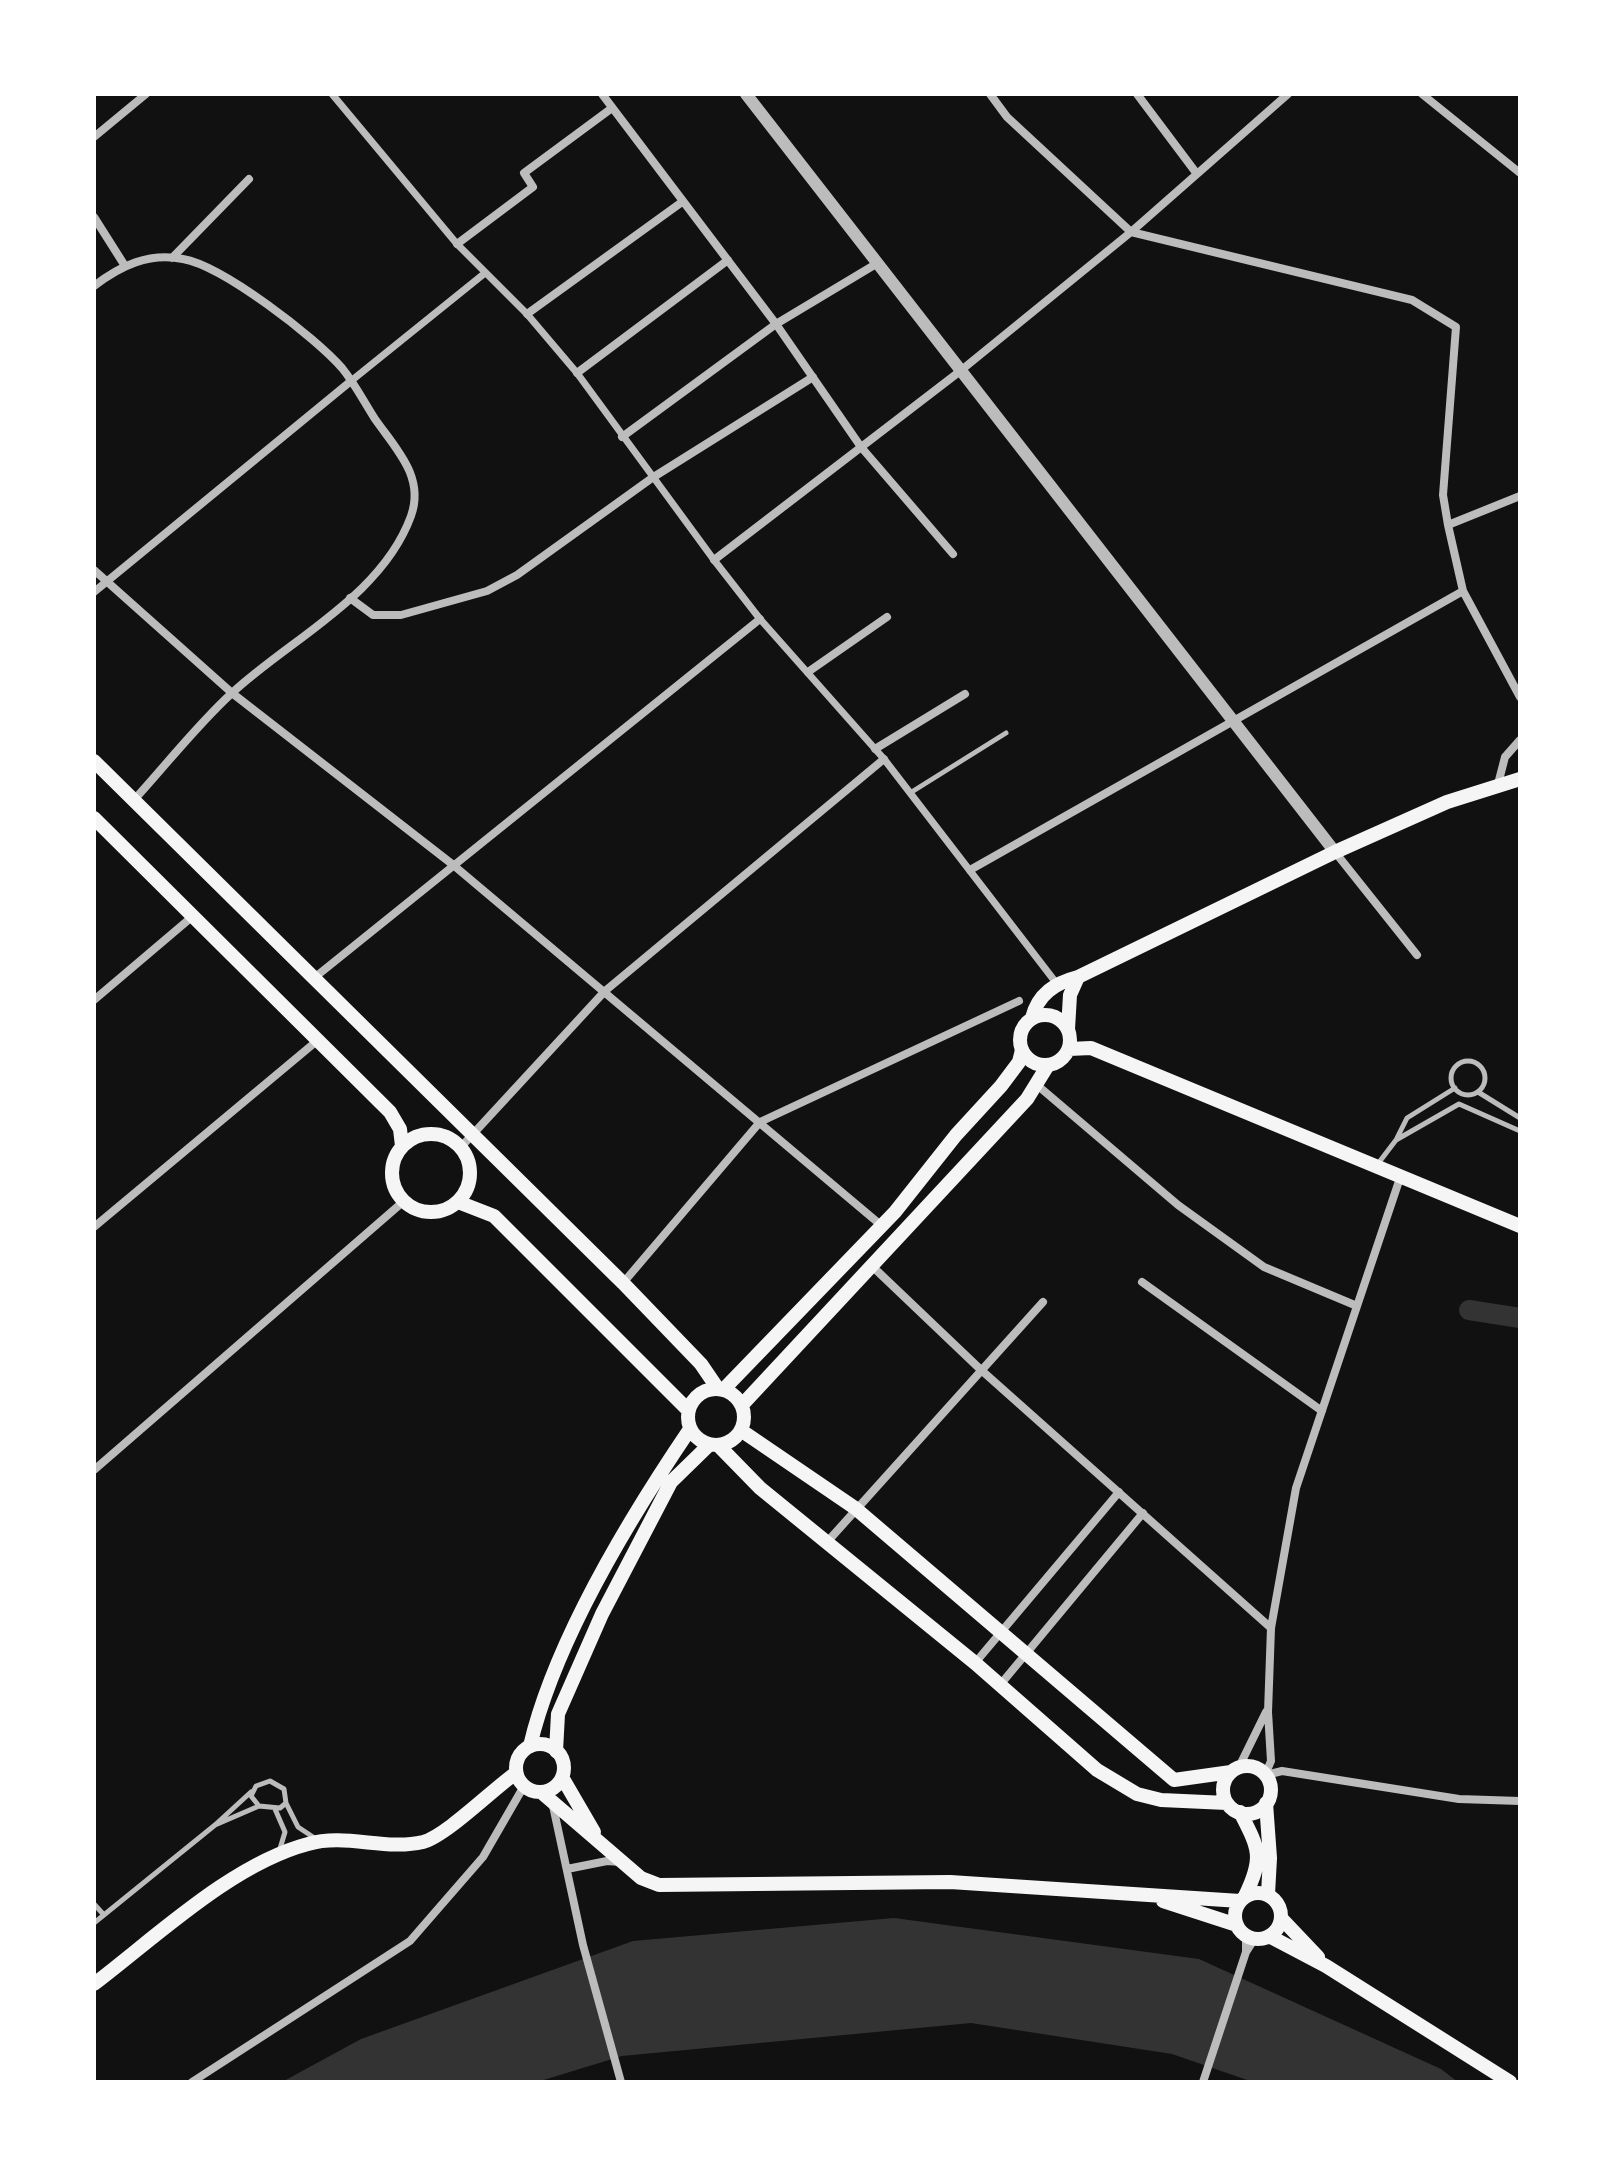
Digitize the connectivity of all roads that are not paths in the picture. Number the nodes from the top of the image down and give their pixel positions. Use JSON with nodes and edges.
{"nodes":[{"id":1,"x":146,"y":94,"type":"edge"},
{"id":2,"x":332,"y":94,"type":"edge"},
{"id":3,"x":602,"y":94,"type":"edge"},
{"id":4,"x":746,"y":94,"type":"edge"},
{"id":5,"x":990,"y":94,"type":"edge"},
{"id":6,"x":1137,"y":94,"type":"edge"},
{"id":7,"x":1288,"y":94,"type":"edge"},
{"id":8,"x":1422,"y":94,"type":"edge"},
{"id":9,"x":612,"y":108,"type":"junction"},
{"id":10,"x":94,"y":137,"type":"edge"},
{"id":11,"x":1520,"y":173,"type":"edge"},
{"id":12,"x":1197,"y":174,"type":"junction"},
{"id":13,"x":249,"y":179,"type":"dead end"},
{"id":14,"x":682,"y":202,"type":"junction"},
{"id":15,"x":94,"y":217,"type":"edge"},
{"id":16,"x":1131,"y":232,"type":"junction"},
{"id":17,"x":457,"y":244,"type":"junction"},
{"id":18,"x":172,"y":258,"type":"junction"},
{"id":19,"x":728,"y":260,"type":"junction"},
{"id":20,"x":876,"y":264,"type":"junction"},
{"id":21,"x":125,"y":266,"type":"junction"},
{"id":22,"x":485,"y":273,"type":"junction"},
{"id":23,"x":94,"y":286,"type":"edge"},
{"id":24,"x":527,"y":314,"type":"junction"},
{"id":25,"x":776,"y":324,"type":"junction"},
{"id":26,"x":959,"y":372,"type":"junction"},
{"id":27,"x":577,"y":373,"type":"junction"},
{"id":28,"x":813,"y":377,"type":"junction"},
{"id":29,"x":351,"y":381,"type":"junction"},
{"id":30,"x":622,"y":437,"type":"junction"},
{"id":31,"x":861,"y":447,"type":"junction"},
{"id":32,"x":652,"y":478,"type":"junction"},
{"id":33,"x":1520,"y":496,"type":"edge"},
{"id":34,"x":1448,"y":525,"type":"junction"},
{"id":35,"x":953,"y":554,"type":"dead end"},
{"id":36,"x":714,"y":560,"type":"junction"},
{"id":37,"x":94,"y":570,"type":"edge"},
{"id":38,"x":108,"y":581,"type":"junction"},
{"id":39,"x":1463,"y":591,"type":"junction"},
{"id":40,"x":94,"y":592,"type":"edge"},
{"id":41,"x":350,"y":598,"type":"junction"},
{"id":42,"x":887,"y":617,"type":"dead end"},
{"id":43,"x":760,"y":619,"type":"junction"},
{"id":44,"x":808,"y":672,"type":"junction"},
{"id":45,"x":232,"y":693,"type":"junction"},
{"id":46,"x":965,"y":694,"type":"dead end"},
{"id":47,"x":1520,"y":697,"type":"edge"},
{"id":48,"x":1234,"y":723,"type":"junction"},
{"id":49,"x":1006,"y":733,"type":"dead end"},
{"id":50,"x":1520,"y":740,"type":"edge"},
{"id":51,"x":875,"y":749,"type":"junction"},
{"id":52,"x":884,"y":759,"type":"junction"},
{"id":53,"x":94,"y":761,"type":"edge"},
{"id":54,"x":1520,"y":779,"type":"edge"},
{"id":55,"x":1498,"y":784,"type":"junction"},
{"id":56,"x":910,"y":793,"type":"junction"},
{"id":57,"x":134,"y":800,"type":"junction"},
{"id":58,"x":94,"y":818,"type":"edge"},
{"id":59,"x":1335,"y":852,"type":"junction"},
{"id":60,"x":452,"y":864,"type":"junction"},
{"id":61,"x":970,"y":870,"type":"junction"},
{"id":62,"x":193,"y":916,"type":"junction"},
{"id":63,"x":1417,"y":955,"type":"dead end"},
{"id":64,"x":1078,"y":977,"type":"junction"},
{"id":65,"x":314,"y":978,"type":"junction"},
{"id":66,"x":1057,"y":984,"type":"junction"},
{"id":67,"x":605,"y":991,"type":"junction"},
{"id":68,"x":94,"y":1000,"type":"edge"},
{"id":69,"x":1019,"y":1001,"type":"dead end"},
{"id":70,"x":1032,"y":1018,"type":"junction"},
{"id":71,"x":1068,"y":1029,"type":"junction"},
{"id":72,"x":318,"y":1040,"type":"junction"},
{"id":73,"x":1069,"y":1049,"type":"junction"},
{"id":74,"x":1022,"y":1050,"type":"junction"},
{"id":75,"x":1048,"y":1065,"type":"junction"},
{"id":76,"x":1037,"y":1085,"type":"junction"},
{"id":77,"x":1455,"y":1088,"type":"junction"},
{"id":78,"x":1478,"y":1092,"type":"junction"},
{"id":79,"x":443,"y":1105,"type":"junction"},
{"id":80,"x":1520,"y":1118,"type":"edge"},
{"id":81,"x":760,"y":1122,"type":"junction"},
{"id":82,"x":1520,"y":1131,"type":"edge"},
{"id":83,"x":473,"y":1134,"type":"junction"},
{"id":84,"x":1396,"y":1140,"type":"junction"},
{"id":85,"x":402,"y":1146,"type":"junction"},
{"id":86,"x":461,"y":1148,"type":"junction"},
{"id":87,"x":493,"y":1153,"type":"junction"},
{"id":88,"x":1375,"y":1167,"type":"junction"},
{"id":89,"x":1400,"y":1178,"type":"junction"},
{"id":90,"x":404,"y":1201,"type":"junction"},
{"id":91,"x":458,"y":1202,"type":"junction"},
{"id":92,"x":882,"y":1226,"type":"junction"},
{"id":93,"x":1520,"y":1226,"type":"edge"},
{"id":94,"x":94,"y":1227,"type":"edge"},
{"id":95,"x":873,"y":1267,"type":"junction"},
{"id":96,"x":1142,"y":1282,"type":"dead end"},
{"id":97,"x":623,"y":1283,"type":"junction"},
{"id":98,"x":1043,"y":1302,"type":"dead end"},
{"id":99,"x":1357,"y":1306,"type":"junction"},
{"id":100,"x":980,"y":1369,"type":"junction"},
{"id":101,"x":720,"y":1389,"type":"junction"},
{"id":102,"x":742,"y":1405,"type":"junction"},
{"id":103,"x":688,"y":1410,"type":"junction"},
{"id":104,"x":1322,"y":1411,"type":"junction"},
{"id":105,"x":690,"y":1429,"type":"junction"},
{"id":106,"x":742,"y":1431,"type":"junction"},
{"id":107,"x":714,"y":1446,"type":"junction"},
{"id":108,"x":94,"y":1470,"type":"edge"},
{"id":109,"x":1119,"y":1492,"type":"junction"},
{"id":110,"x":855,"y":1508,"type":"junction"},
{"id":111,"x":1143,"y":1513,"type":"junction"},
{"id":112,"x":828,"y":1541,"type":"junction"},
{"id":113,"x":1271,"y":1628,"type":"junction"},
{"id":114,"x":1000,"y":1632,"type":"junction"},
{"id":115,"x":1026,"y":1654,"type":"junction"},
{"id":116,"x":975,"y":1663,"type":"junction"},
{"id":117,"x":1000,"y":1685,"type":"junction"},
{"id":118,"x":1268,"y":1708,"type":"junction"},
{"id":119,"x":530,"y":1746,"type":"junction"},
{"id":120,"x":556,"y":1751,"type":"junction"},
{"id":121,"x":1235,"y":1770,"type":"junction"},
{"id":122,"x":1265,"y":1775,"type":"junction"},
{"id":123,"x":562,"y":1777,"type":"junction"},
{"id":124,"x":520,"y":1780,"type":"junction"},
{"id":125,"x":252,"y":1792,"type":"junction"},
{"id":126,"x":545,"y":1795,"type":"junction"},
{"id":127,"x":1520,"y":1801,"type":"edge"},
{"id":128,"x":286,"y":1803,"type":"junction"},
{"id":129,"x":1227,"y":1803,"type":"junction"},
{"id":130,"x":1266,"y":1803,"type":"junction"},
{"id":131,"x":259,"y":1806,"type":"junction"},
{"id":132,"x":274,"y":1808,"type":"junction"},
{"id":133,"x":1240,"y":1812,"type":"junction"},
{"id":134,"x":215,"y":1825,"type":"junction"},
{"id":135,"x":326,"y":1841,"type":"junction"},
{"id":136,"x":601,"y":1843,"type":"junction"},
{"id":137,"x":277,"y":1855,"type":"junction"},
{"id":138,"x":621,"y":1862,"type":"junction"},
{"id":139,"x":580,"y":1864,"type":"junction"},
{"id":140,"x":567,"y":1869,"type":"junction"},
{"id":141,"x":1268,"y":1894,"type":"junction"},
{"id":142,"x":1151,"y":1897,"type":"junction"},
{"id":143,"x":1243,"y":1899,"type":"junction"},
{"id":144,"x":94,"y":1904,"type":"edge"},
{"id":145,"x":104,"y":1915,"type":"junction"},
{"id":146,"x":1281,"y":1918,"type":"junction"},
{"id":147,"x":94,"y":1923,"type":"edge"},
{"id":148,"x":1252,"y":1934,"type":"junction"},
{"id":149,"x":1326,"y":1966,"type":"junction"},
{"id":150,"x":94,"y":1984,"type":"edge"},
{"id":151,"x":620,"y":2077,"type":"edge"},
{"id":152,"x":192,"y":2082,"type":"edge"},
{"id":153,"x":1203,"y":2082,"type":"edge"},
{"id":154,"x":1510,"y":2082,"type":"edge"}],
"edges":[{"from":1,"to":10,"type":"street"},
{"from":2,"to":17,"type":"street"},
{"from":3,"to":9,"type":"street"},
{"from":4,"to":20,"type":"street"},
{"from":5,"to":16,"type":"street"},
{"from":6,"to":12,"type":"street"},
{"from":7,"to":12,"type":"street"},
{"from":8,"to":11,"type":"street"},
{"from":9,"to":14,"type":"street"},
{"from":9,"to":17,"type":"street"},
{"from":12,"to":16,"type":"street"},
{"from":13,"to":18,"type":"street"},
{"from":14,"to":19,"type":"street"},
{"from":14,"to":24,"type":"street"},
{"from":15,"to":21,"type":"street"},
{"from":16,"to":26,"type":"street"},
{"from":16,"to":34,"type":"street"},
{"from":17,"to":22,"type":"street"},
{"from":18,"to":21,"type":"street"},
{"from":18,"to":29,"type":"street"},
{"from":19,"to":25,"type":"street"},
{"from":19,"to":27,"type":"street"},
{"from":20,"to":25,"type":"street"},
{"from":20,"to":26,"type":"street"},
{"from":21,"to":23,"type":"street"},
{"from":22,"to":24,"type":"street"},
{"from":22,"to":29,"type":"street"},
{"from":24,"to":27,"type":"street"},
{"from":25,"to":28,"type":"street"},
{"from":25,"to":30,"type":"street"},
{"from":26,"to":31,"type":"street"},
{"from":26,"to":48,"type":"street"},
{"from":27,"to":30,"type":"street"},
{"from":28,"to":31,"type":"street"},
{"from":28,"to":32,"type":"street"},
{"from":29,"to":38,"type":"street"},
{"from":29,"to":41,"type":"street"},
{"from":30,"to":32,"type":"street"},
{"from":31,"to":35,"type":"street"},
{"from":31,"to":36,"type":"street"},
{"from":32,"to":36,"type":"street"},
{"from":32,"to":41,"type":"street"},
{"from":33,"to":34,"type":"street"},
{"from":34,"to":39,"type":"street"},
{"from":36,"to":43,"type":"street"},
{"from":37,"to":38,"type":"street"},
{"from":38,"to":40,"type":"street"},
{"from":38,"to":45,"type":"street"},
{"from":39,"to":47,"type":"street"},
{"from":39,"to":48,"type":"street"},
{"from":41,"to":45,"type":"street"},
{"from":42,"to":44,"type":"street"},
{"from":43,"to":44,"type":"street"},
{"from":43,"to":60,"type":"street"},
{"from":44,"to":51,"type":"street"},
{"from":45,"to":57,"type":"street"},
{"from":45,"to":60,"type":"street"},
{"from":46,"to":51,"type":"street"},
{"from":48,"to":59,"type":"street"},
{"from":48,"to":61,"type":"street"},
{"from":49,"to":56,"type":"lane"},
{"from":50,"to":55,"type":"street"},
{"from":51,"to":52,"type":"street"},
{"from":52,"to":56,"type":"street"},
{"from":52,"to":67,"type":"street"},
{"from":53,"to":57,"type":"main road"},
{"from":54,"to":55,"type":"main road"},
{"from":55,"to":59,"type":"main road"},
{"from":56,"to":61,"type":"street"},
{"from":57,"to":65,"type":"main road"},
{"from":58,"to":62,"type":"main road"},
{"from":59,"to":63,"type":"street"},
{"from":59,"to":64,"type":"main road"},
{"from":60,"to":65,"type":"street"},
{"from":60,"to":67,"type":"street"},
{"from":61,"to":66,"type":"street"},
{"from":62,"to":68,"type":"street"},
{"from":62,"to":72,"type":"main road"},
{"from":64,"to":66,"type":"main road"},
{"from":64,"to":71,"type":"main road"},
{"from":65,"to":79,"type":"main road"},
{"from":66,"to":70,"type":"main road"},
{"from":67,"to":81,"type":"street"},
{"from":67,"to":83,"type":"street"},
{"from":69,"to":81,"type":"street"},
{"from":70,"to":71,"type":"main road"},
{"from":70,"to":74,"type":"main road"},
{"from":71,"to":73,"type":"main road"},
{"from":72,"to":85,"type":"main road"},
{"from":72,"to":94,"type":"street"},
{"from":73,"to":75,"type":"main road"},
{"from":73,"to":88,"type":"main road"},
{"from":74,"to":75,"type":"main road"},
{"from":74,"to":92,"type":"main road"},
{"from":75,"to":76,"type":"main road"},
{"from":76,"to":95,"type":"main road"},
{"from":76,"to":99,"type":"street"},
{"from":77,"to":78,"type":"lane"},
{"from":77,"to":78,"type":"lane"},
{"from":77,"to":84,"type":"lane"},
{"from":78,"to":80,"type":"lane"},
{"from":79,"to":83,"type":"main road"},
{"from":79,"to":86,"type":"main road"},
{"from":81,"to":92,"type":"street"},
{"from":81,"to":97,"type":"street"},
{"from":82,"to":84,"type":"lane"},
{"from":83,"to":86,"type":"street"},
{"from":83,"to":87,"type":"main road"},
{"from":84,"to":88,"type":"lane"},
{"from":85,"to":86,"type":"main road"},
{"from":85,"to":90,"type":"main road"},
{"from":86,"to":87,"type":"main road"},
{"from":86,"to":91,"type":"main road"},
{"from":87,"to":97,"type":"main road"},
{"from":88,"to":89,"type":"main road"},
{"from":89,"to":93,"type":"main road"},
{"from":89,"to":99,"type":"street"},
{"from":90,"to":91,"type":"main road"},
{"from":90,"to":108,"type":"street"},
{"from":91,"to":103,"type":"main road"},
{"from":92,"to":101,"type":"main road"},
{"from":95,"to":100,"type":"street"},
{"from":95,"to":102,"type":"main road"},
{"from":96,"to":104,"type":"street"},
{"from":97,"to":101,"type":"main road"},
{"from":98,"to":100,"type":"street"},
{"from":99,"to":104,"type":"street"},
{"from":100,"to":109,"type":"street"},
{"from":100,"to":110,"type":"street"},
{"from":101,"to":102,"type":"main road"},
{"from":101,"to":103,"type":"main road"},
{"from":102,"to":106,"type":"main road"},
{"from":103,"to":105,"type":"main road"},
{"from":104,"to":113,"type":"street"},
{"from":105,"to":107,"type":"main road"},
{"from":105,"to":119,"type":"main road"},
{"from":106,"to":107,"type":"main road"},
{"from":106,"to":110,"type":"main road"},
{"from":107,"to":112,"type":"main road"},
{"from":107,"to":120,"type":"main road"},
{"from":109,"to":111,"type":"street"},
{"from":109,"to":114,"type":"street"},
{"from":110,"to":112,"type":"street"},
{"from":110,"to":114,"type":"main road"},
{"from":111,"to":113,"type":"street"},
{"from":111,"to":115,"type":"street"},
{"from":112,"to":116,"type":"main road"},
{"from":113,"to":118,"type":"street"},
{"from":114,"to":115,"type":"main road"},
{"from":114,"to":116,"type":"street"},
{"from":115,"to":117,"type":"street"},
{"from":115,"to":121,"type":"main road"},
{"from":116,"to":117,"type":"main road"},
{"from":117,"to":129,"type":"main road"},
{"from":118,"to":121,"type":"street"},
{"from":118,"to":122,"type":"street"},
{"from":119,"to":120,"type":"main road"},
{"from":119,"to":124,"type":"main road"},
{"from":120,"to":123,"type":"main road"},
{"from":121,"to":122,"type":"main road"},
{"from":121,"to":129,"type":"main road"},
{"from":122,"to":127,"type":"street"},
{"from":122,"to":130,"type":"main road"},
{"from":123,"to":126,"type":"main road"},
{"from":123,"to":136,"type":"main road"},
{"from":124,"to":126,"type":"main road"},
{"from":124,"to":135,"type":"main road"},
{"from":124,"to":152,"type":"street"},
{"from":125,"to":128,"type":"lane"},
{"from":125,"to":131,"type":"lane"},
{"from":125,"to":134,"type":"lane"},
{"from":126,"to":136,"type":"main road"},
{"from":126,"to":140,"type":"street"},
{"from":128,"to":132,"type":"lane"},
{"from":128,"to":135,"type":"lane"},
{"from":129,"to":133,"type":"main road"},
{"from":130,"to":133,"type":"main road"},
{"from":130,"to":141,"type":"main road"},
{"from":131,"to":132,"type":"lane"},
{"from":131,"to":134,"type":"lane"},
{"from":132,"to":137,"type":"lane"},
{"from":133,"to":143,"type":"main road"},
{"from":134,"to":145,"type":"lane"},
{"from":135,"to":137,"type":"main road"},
{"from":136,"to":138,"type":"main road"},
{"from":136,"to":139,"type":"street"},
{"from":137,"to":150,"type":"main road"},
{"from":138,"to":139,"type":"street"},
{"from":138,"to":142,"type":"main road"},
{"from":139,"to":140,"type":"street"},
{"from":140,"to":151,"type":"street"},
{"from":141,"to":143,"type":"main road"},
{"from":141,"to":146,"type":"main road"},
{"from":142,"to":143,"type":"main road"},
{"from":142,"to":148,"type":"main road"},
{"from":143,"to":148,"type":"main road"},
{"from":144,"to":145,"type":"lane"},
{"from":145,"to":147,"type":"lane"},
{"from":146,"to":148,"type":"main road"},
{"from":146,"to":149,"type":"main road"},
{"from":148,"to":149,"type":"main road"},
{"from":148,"to":153,"type":"street"},
{"from":149,"to":154,"type":"main road"}]}
